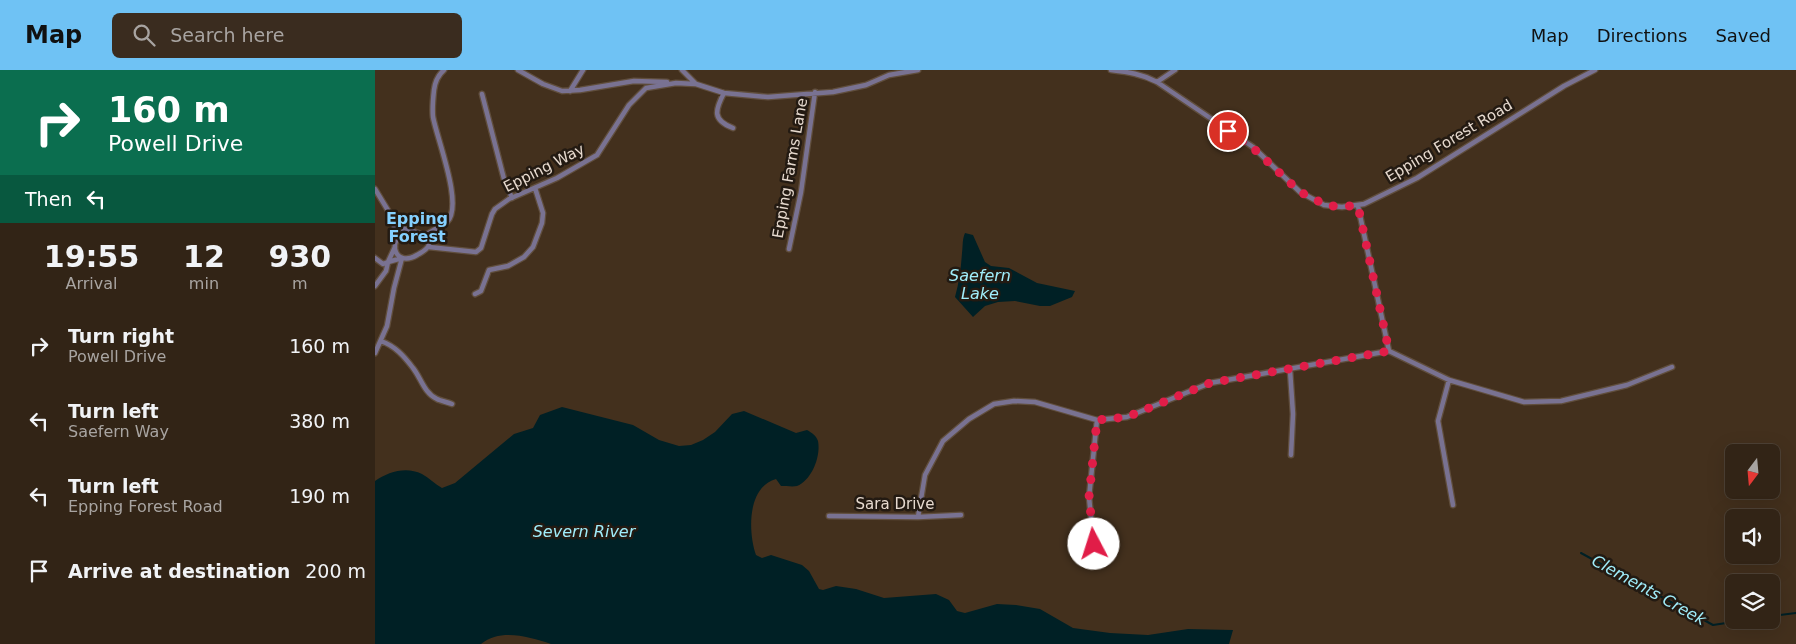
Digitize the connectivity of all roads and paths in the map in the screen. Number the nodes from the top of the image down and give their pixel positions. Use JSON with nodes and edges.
{"nodes":[{"id":1,"x":435,"y":70,"type":"edge"},
{"id":2,"x":444,"y":70,"type":"edge"},
{"id":3,"x":518,"y":70,"type":"edge"},
{"id":4,"x":583,"y":70,"type":"edge"},
{"id":5,"x":682,"y":70,"type":"edge"},
{"id":6,"x":919,"y":70,"type":"edge"},
{"id":7,"x":1111,"y":70,"type":"edge"},
{"id":8,"x":1175,"y":70,"type":"edge"},
{"id":9,"x":1595,"y":70,"type":"edge"},
{"id":10,"x":439,"y":74,"type":"junction"},
{"id":11,"x":1157,"y":82,"type":"junction"},
{"id":12,"x":676,"y":83,"type":"junction"},
{"id":13,"x":696,"y":84,"type":"junction"},
{"id":14,"x":570,"y":91,"type":"junction"},
{"id":15,"x":815,"y":92,"type":"junction"},
{"id":16,"x":725,"y":93,"type":"junction"},
{"id":17,"x":482,"y":94,"type":"dead end"},
{"id":18,"x":733,"y":128,"type":"dead end"},
{"id":19,"x":375,"y":188,"type":"edge"},
{"id":20,"x":535,"y":188,"type":"junction"},
{"id":21,"x":512,"y":198,"type":"junction"},
{"id":22,"x":1358,"y":206,"type":"junction"},
{"id":23,"x":393,"y":220,"type":"junction"},
{"id":24,"x":406,"y":230,"type":"junction"},
{"id":25,"x":424,"y":236,"type":"junction"},
{"id":26,"x":397,"y":238,"type":"junction"},
{"id":27,"x":395,"y":246,"type":"junction"},
{"id":28,"x":429,"y":247,"type":"junction"},
{"id":29,"x":789,"y":249,"type":"dead end"},
{"id":30,"x":402,"y":258,"type":"junction"},
{"id":31,"x":375,"y":259,"type":"edge"},
{"id":32,"x":388,"y":262,"type":"junction"},
{"id":33,"x":375,"y":286,"type":"edge"},
{"id":34,"x":475,"y":294,"type":"dead end"},
{"id":35,"x":381,"y":341,"type":"junction"},
{"id":36,"x":1389,"y":351,"type":"junction"},
{"id":37,"x":375,"y":353,"type":"edge"},
{"id":38,"x":1672,"y":367,"type":"dead end"},
{"id":39,"x":1289,"y":370,"type":"junction"},
{"id":40,"x":1449,"y":380,"type":"junction"},
{"id":41,"x":452,"y":404,"type":"dead end"},
{"id":42,"x":1097,"y":420,"type":"junction"},
{"id":43,"x":1291,"y":456,"type":"dead end"},
{"id":44,"x":1453,"y":505,"type":"dead end"},
{"id":45,"x":829,"y":516,"type":"dead end"},
{"id":46,"x":961,"y":516,"type":"dead end"},
{"id":47,"x":918,"y":518,"type":"junction"},
{"id":48,"x":1095,"y":557,"type":"dead end"}],
"edges":[{"from":1,"to":10,"type":"street"},
{"from":2,"to":10,"type":"street"},
{"from":3,"to":14,"type":"street"},
{"from":4,"to":14,"type":"street"},
{"from":5,"to":13,"type":"street"},
{"from":6,"to":15,"type":"street"},
{"from":7,"to":11,"type":"street","name":"Epping Forest Road"},
{"from":8,"to":11,"type":"street"},
{"from":9,"to":22,"type":"street","name":"Epping Forest Road"},
{"from":10,"to":25,"type":"street"},
{"from":11,"to":22,"type":"street","name":"Epping Forest Road"},
{"from":12,"to":13,"type":"street","name":"Epping Way"},
{"from":12,"to":14,"type":"street"},
{"from":12,"to":20,"type":"street","name":"Epping Way"},
{"from":13,"to":16,"type":"street","name":"Epping Way"},
{"from":15,"to":16,"type":"street","name":"Epping Way"},
{"from":15,"to":29,"type":"street","name":"Epping Farms Lane"},
{"from":16,"to":18,"type":"street"},
{"from":17,"to":21,"type":"street"},
{"from":19,"to":23,"type":"street"},
{"from":20,"to":21,"type":"street","name":"Epping Way"},
{"from":20,"to":34,"type":"street"},
{"from":21,"to":28,"type":"street","name":"Epping Way"},
{"from":22,"to":36,"type":"street"},
{"from":23,"to":24,"type":"street"},
{"from":23,"to":26,"type":"street"},
{"from":24,"to":25,"type":"street"},
{"from":24,"to":26,"type":"street"},
{"from":25,"to":28,"type":"street"},
{"from":26,"to":27,"type":"street"},
{"from":27,"to":30,"type":"street"},
{"from":27,"to":32,"type":"street"},
{"from":28,"to":30,"type":"street"},
{"from":30,"to":32,"type":"street"},
{"from":30,"to":35,"type":"street"},
{"from":31,"to":32,"type":"street"},
{"from":32,"to":33,"type":"street"},
{"from":35,"to":37,"type":"street"},
{"from":35,"to":41,"type":"street"},
{"from":36,"to":39,"type":"street"},
{"from":36,"to":40,"type":"street"},
{"from":38,"to":40,"type":"street"},
{"from":39,"to":42,"type":"street"},
{"from":39,"to":43,"type":"street"},
{"from":40,"to":44,"type":"street"},
{"from":42,"to":47,"type":"street"},
{"from":42,"to":48,"type":"street"},
{"from":45,"to":47,"type":"street","name":"Sara Drive"},
{"from":46,"to":47,"type":"street","name":"Sara Drive"}]}
